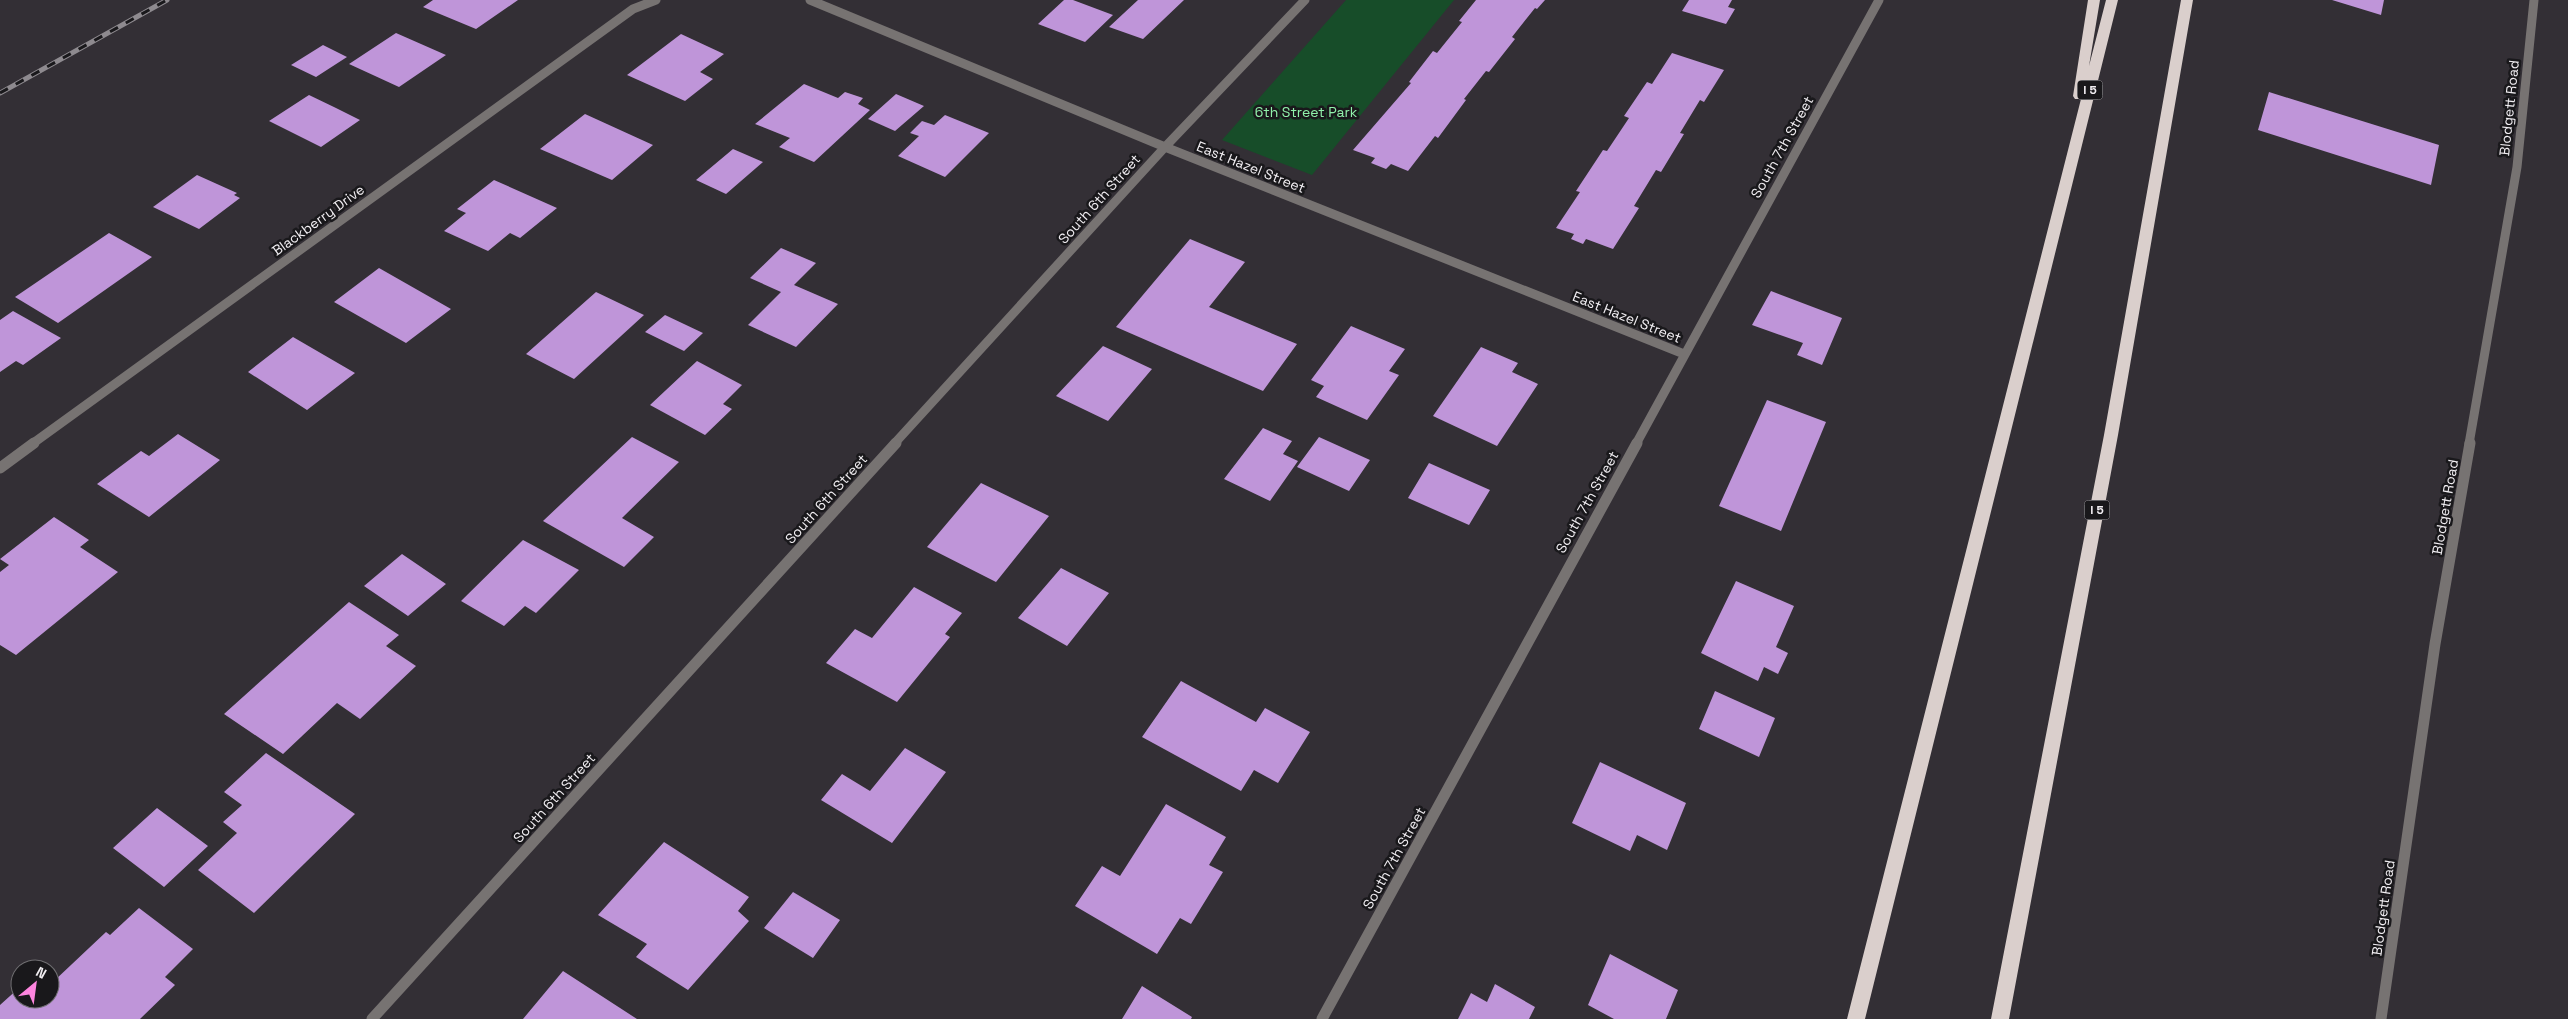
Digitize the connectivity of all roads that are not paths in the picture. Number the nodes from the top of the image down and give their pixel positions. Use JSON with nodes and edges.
{"nodes":[{"id":1,"x":656,"y":0,"type":"edge"},
{"id":2,"x":810,"y":0,"type":"edge"},
{"id":3,"x":1304,"y":0,"type":"edge"},
{"id":4,"x":1879,"y":0,"type":"edge"},
{"id":5,"x":2094,"y":0,"type":"edge"},
{"id":6,"x":2112,"y":0,"type":"edge"},
{"id":7,"x":2188,"y":0,"type":"edge"},
{"id":8,"x":2534,"y":0,"type":"edge"},
{"id":9,"x":1165,"y":147,"type":"junction"},
{"id":10,"x":2067,"y":179,"type":"junction"},
{"id":11,"x":1684,"y":354,"type":"junction"},
{"id":12,"x":0,"y":468,"type":"edge"},
{"id":13,"x":372,"y":1019,"type":"edge"},
{"id":14,"x":1322,"y":1019,"type":"edge"},
{"id":15,"x":1856,"y":1019,"type":"edge"},
{"id":16,"x":2000,"y":1019,"type":"edge"},
{"id":17,"x":2381,"y":1019,"type":"edge"}],
"edges":[{"from":1,"to":12,"type":"street","name":"Blackberry Drive"},
{"from":2,"to":9,"type":"street","name":"East Hazel Street"},
{"from":3,"to":9,"type":"street","name":"South 6th Street"},
{"from":4,"to":11,"type":"street","name":"South 7th Street"},
{"from":5,"to":10,"type":"highway"},
{"from":6,"to":10,"type":"highway","number":"I 5"},
{"from":7,"to":16,"type":"highway","number":"I 5"},
{"from":8,"to":17,"type":"street","name":"Blodgett Road"},
{"from":9,"to":11,"type":"street","name":"East Hazel Street"},
{"from":9,"to":13,"type":"street","name":"South 6th Street"},
{"from":10,"to":15,"type":"highway","number":"I 5"},
{"from":11,"to":14,"type":"street","name":"South 7th Street"}]}
